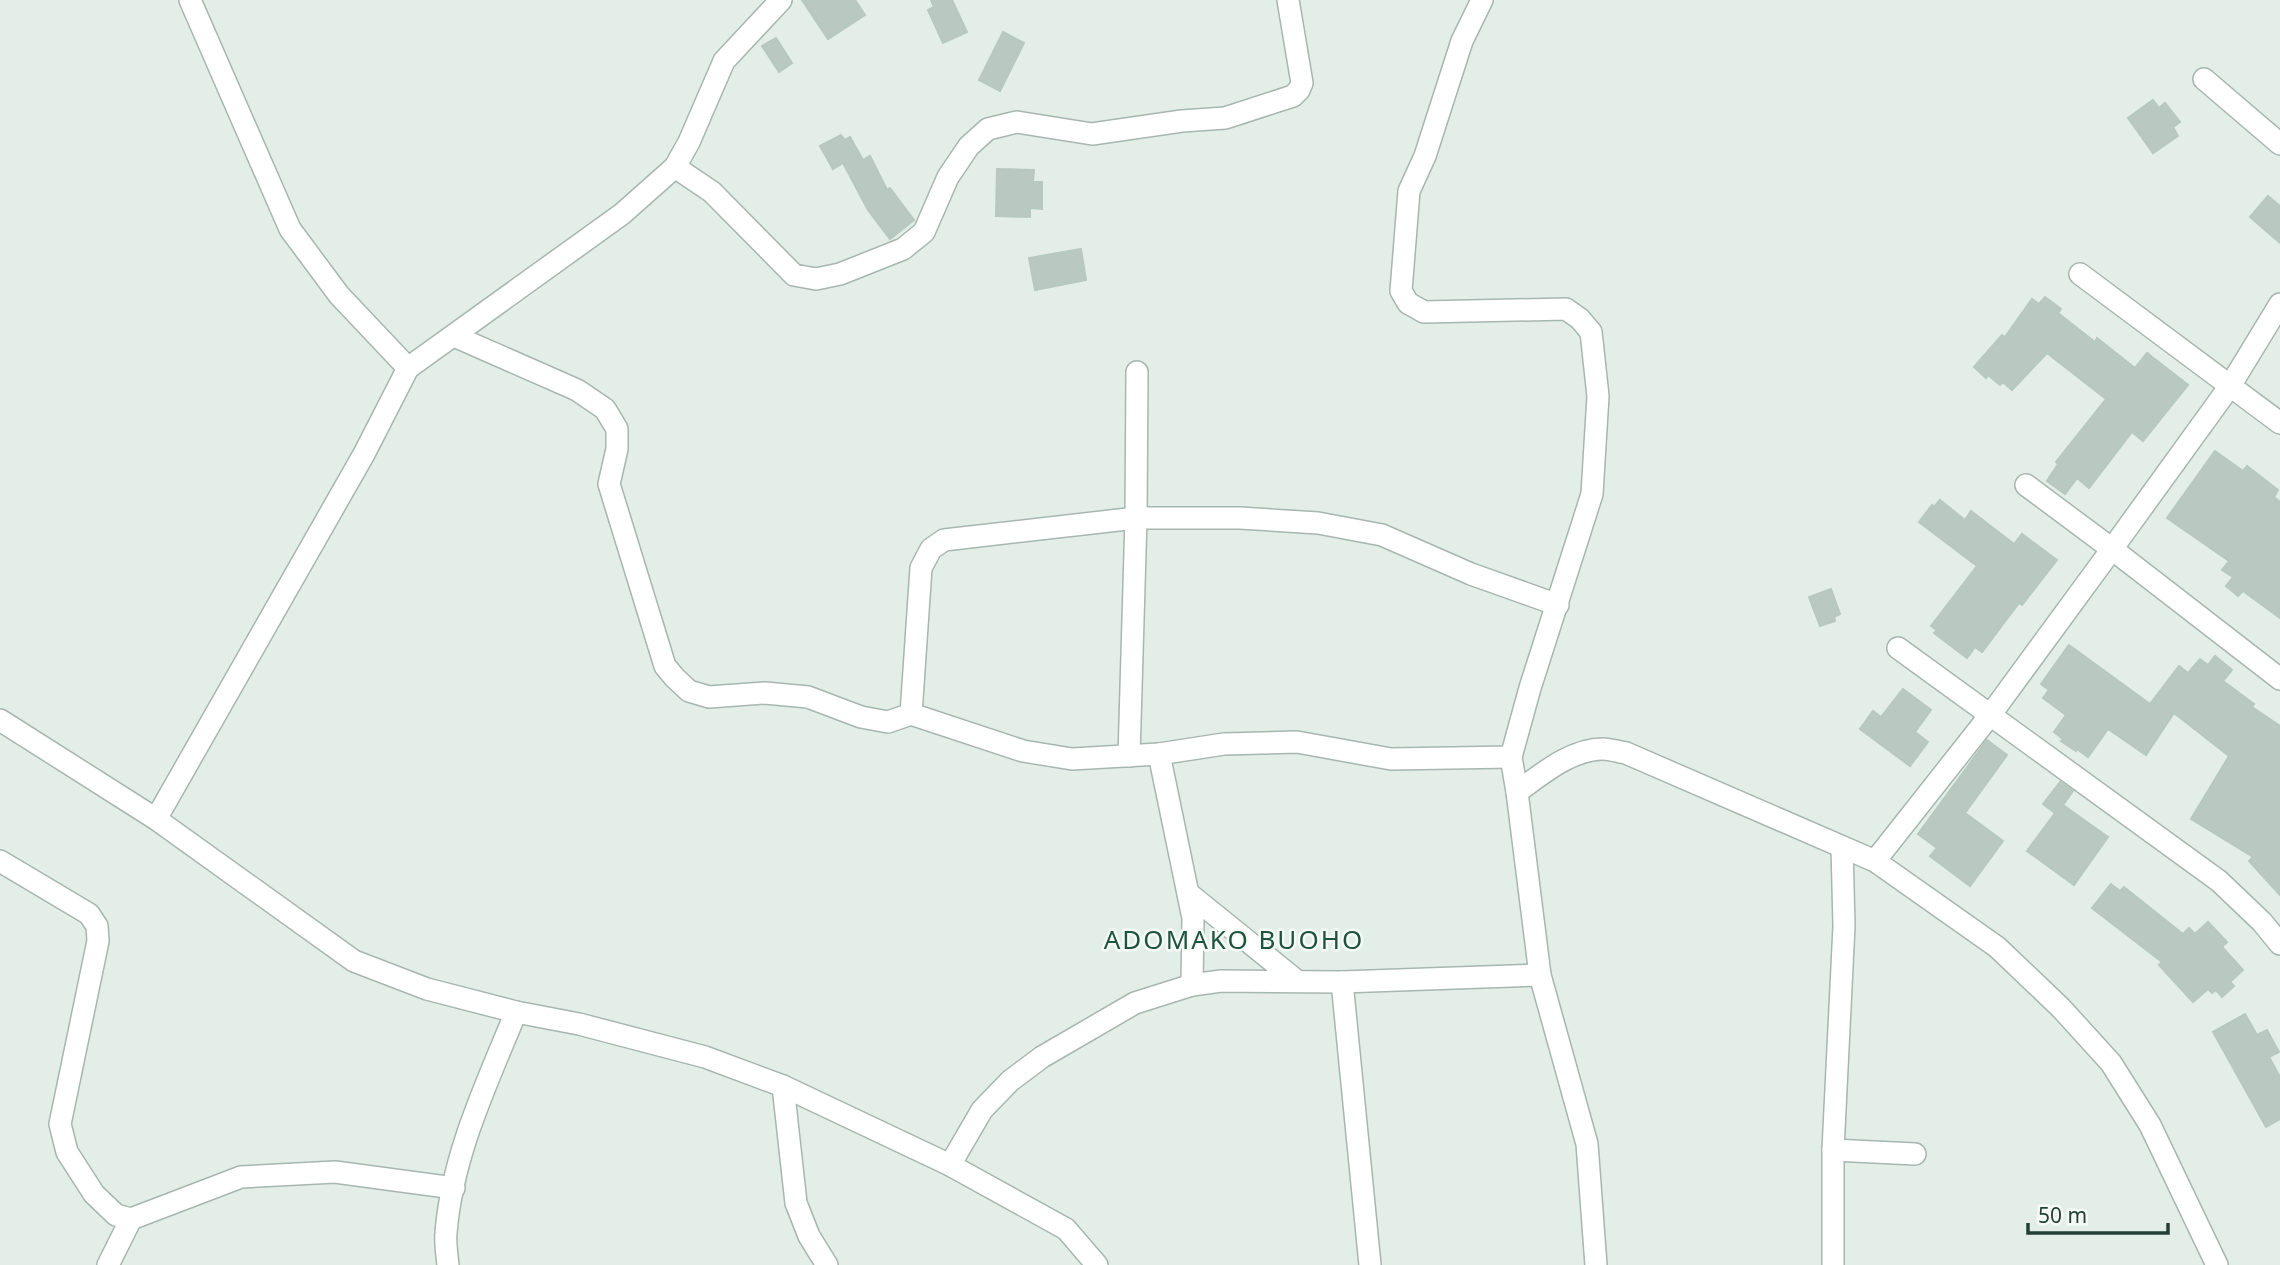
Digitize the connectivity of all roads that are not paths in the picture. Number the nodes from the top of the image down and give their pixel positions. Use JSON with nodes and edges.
{"nodes":[{"id":1,"x":190,"y":0,"type":"edge"},
{"id":2,"x":781,"y":0,"type":"edge"},
{"id":3,"x":1289,"y":0,"type":"edge"},
{"id":4,"x":1482,"y":0,"type":"edge"},
{"id":5,"x":2204,"y":79,"type":"dead end"},
{"id":6,"x":2280,"y":144,"type":"edge"},
{"id":7,"x":675,"y":167,"type":"junction"},
{"id":8,"x":2080,"y":274,"type":"dead end"},
{"id":9,"x":2280,"y":304,"type":"edge"},
{"id":10,"x":454,"y":336,"type":"junction"},
{"id":11,"x":408,"y":368,"type":"junction"},
{"id":12,"x":1138,"y":372,"type":"dead end"},
{"id":13,"x":2230,"y":386,"type":"junction"},
{"id":14,"x":2280,"y":424,"type":"edge"},
{"id":15,"x":2025,"y":485,"type":"dead end"},
{"id":16,"x":1136,"y":518,"type":"junction"},
{"id":17,"x":2112,"y":549,"type":"junction"},
{"id":18,"x":1558,"y":605,"type":"junction"},
{"id":19,"x":1898,"y":648,"type":"dead end"},
{"id":20,"x":2280,"y":679,"type":"edge"},
{"id":21,"x":911,"y":714,"type":"junction"},
{"id":22,"x":1991,"y":714,"type":"junction"},
{"id":23,"x":0,"y":721,"type":"edge"},
{"id":24,"x":1158,"y":754,"type":"junction"},
{"id":25,"x":1129,"y":756,"type":"junction"},
{"id":26,"x":1511,"y":757,"type":"junction"},
{"id":27,"x":1517,"y":792,"type":"junction"},
{"id":28,"x":156,"y":819,"type":"junction"},
{"id":29,"x":1842,"y":847,"type":"junction"},
{"id":30,"x":0,"y":861,"type":"edge"},
{"id":31,"x":1875,"y":861,"type":"junction"},
{"id":32,"x":1188,"y":893,"type":"junction"},
{"id":33,"x":2280,"y":944,"type":"edge"},
{"id":34,"x":1540,"y":975,"type":"junction"},
{"id":35,"x":1297,"y":981,"type":"junction"},
{"id":36,"x":1342,"y":982,"type":"junction"},
{"id":37,"x":1192,"y":985,"type":"junction"},
{"id":38,"x":516,"y":1012,"type":"junction"},
{"id":39,"x":783,"y":1086,"type":"junction"},
{"id":40,"x":1833,"y":1150,"type":"junction"},
{"id":41,"x":1915,"y":1154,"type":"dead end"},
{"id":42,"x":950,"y":1165,"type":"junction"},
{"id":43,"x":454,"y":1188,"type":"junction"},
{"id":44,"x":131,"y":1219,"type":"junction"},
{"id":45,"x":108,"y":1265,"type":"edge"},
{"id":46,"x":448,"y":1265,"type":"edge"},
{"id":47,"x":827,"y":1265,"type":"edge"},
{"id":48,"x":1097,"y":1265,"type":"edge"},
{"id":49,"x":1370,"y":1265,"type":"edge"},
{"id":50,"x":1596,"y":1265,"type":"edge"},
{"id":51,"x":1833,"y":1265,"type":"edge"},
{"id":52,"x":2217,"y":1265,"type":"edge"}],
"edges":[{"from":1,"to":11,"type":"street"},
{"from":2,"to":7,"type":"street"},
{"from":3,"to":7,"type":"street"},
{"from":4,"to":18,"type":"street"},
{"from":5,"to":6,"type":"street"},
{"from":7,"to":10,"type":"street"},
{"from":8,"to":13,"type":"street"},
{"from":9,"to":13,"type":"street"},
{"from":10,"to":11,"type":"street"},
{"from":10,"to":21,"type":"street"},
{"from":11,"to":28,"type":"street"},
{"from":12,"to":16,"type":"street"},
{"from":13,"to":14,"type":"street"},
{"from":13,"to":17,"type":"street"},
{"from":15,"to":17,"type":"street"},
{"from":16,"to":18,"type":"street"},
{"from":16,"to":21,"type":"street"},
{"from":16,"to":25,"type":"street"},
{"from":17,"to":20,"type":"street"},
{"from":17,"to":22,"type":"street"},
{"from":18,"to":26,"type":"street"},
{"from":19,"to":22,"type":"street"},
{"from":21,"to":25,"type":"street"},
{"from":22,"to":31,"type":"street"},
{"from":22,"to":33,"type":"street"},
{"from":23,"to":28,"type":"street"},
{"from":24,"to":25,"type":"street"},
{"from":24,"to":26,"type":"street"},
{"from":24,"to":32,"type":"street"},
{"from":26,"to":27,"type":"street"},
{"from":27,"to":29,"type":"street"},
{"from":27,"to":34,"type":"street"},
{"from":28,"to":38,"type":"street"},
{"from":29,"to":31,"type":"street"},
{"from":29,"to":40,"type":"street"},
{"from":30,"to":44,"type":"street"},
{"from":31,"to":52,"type":"street"},
{"from":32,"to":35,"type":"street"},
{"from":32,"to":37,"type":"street"},
{"from":34,"to":36,"type":"street"},
{"from":34,"to":50,"type":"street"},
{"from":35,"to":36,"type":"street"},
{"from":35,"to":37,"type":"street"},
{"from":36,"to":49,"type":"street"},
{"from":37,"to":42,"type":"street"},
{"from":38,"to":39,"type":"street"},
{"from":38,"to":43,"type":"street"},
{"from":39,"to":42,"type":"street"},
{"from":39,"to":47,"type":"street"},
{"from":40,"to":41,"type":"street"},
{"from":40,"to":51,"type":"street"},
{"from":42,"to":48,"type":"street"},
{"from":43,"to":44,"type":"street"},
{"from":43,"to":46,"type":"street"},
{"from":44,"to":45,"type":"street"}]}
